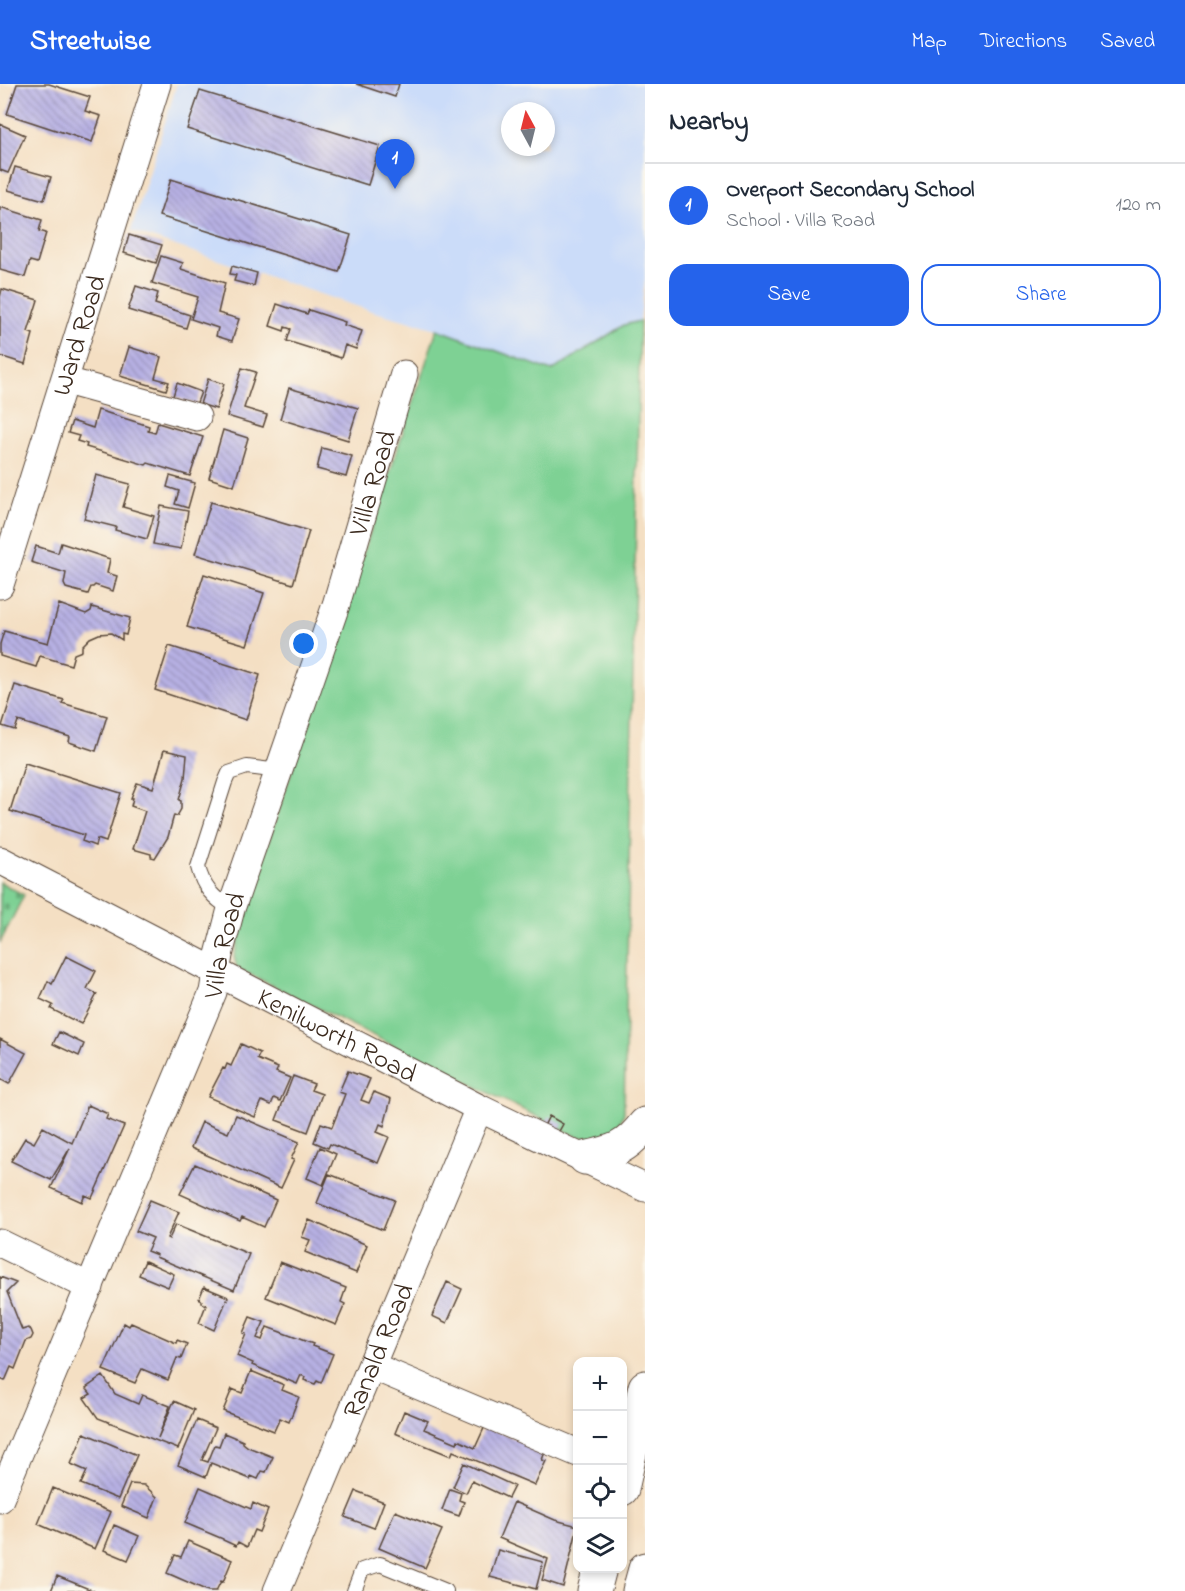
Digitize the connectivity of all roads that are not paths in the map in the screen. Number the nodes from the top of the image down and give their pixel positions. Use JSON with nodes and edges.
{"nodes":[{"id":1,"x":158,"y":84,"type":"edge"},
{"id":2,"x":405,"y":374,"type":"dead end"},
{"id":3,"x":66,"y":381,"type":"junction"},
{"id":4,"x":197,"y":417,"type":"dead end"},
{"id":5,"x":0,"y":585,"type":"edge"},
{"id":6,"x":279,"y":771,"type":"junction"},
{"id":7,"x":0,"y":860,"type":"edge"},
{"id":8,"x":231,"y":909,"type":"junction"},
{"id":9,"x":216,"y":973,"type":"junction"},
{"id":10,"x":479,"y":1108,"type":"junction"},
{"id":11,"x":645,"y":1124,"type":"edge"},
{"id":12,"x":585,"y":1158,"type":"junction"},
{"id":13,"x":645,"y":1188,"type":"edge"},
{"id":14,"x":0,"y":1243,"type":"edge"},
{"id":15,"x":90,"y":1287,"type":"junction"},
{"id":16,"x":372,"y":1366,"type":"junction"},
{"id":17,"x":645,"y":1387,"type":"edge"},
{"id":18,"x":573,"y":1451,"type":"edge"},
{"id":19,"x":627,"y":1465,"type":"edge"},
{"id":20,"x":0,"y":1499,"type":"edge"},
{"id":21,"x":645,"y":1569,"type":"edge"},
{"id":22,"x":599,"y":1573,"type":"edge"},
{"id":23,"x":277,"y":1591,"type":"edge"},
{"id":24,"x":354,"y":1591,"type":"edge"},
{"id":25,"x":446,"y":1591,"type":"edge"},
{"id":26,"x":594,"y":1591,"type":"edge"},
{"id":27,"x":639,"y":1591,"type":"edge"}],
"edges":[{"from":1,"to":3,"type":"street","name":"Ward Road"},
{"from":2,"to":6,"type":"street","name":"Villa Road"},
{"from":3,"to":4,"type":"street"},
{"from":3,"to":5,"type":"street","name":"Ward Road"},
{"from":6,"to":8,"type":"street","name":"Villa Road"},
{"from":6,"to":8,"type":"lane"},
{"from":7,"to":9,"type":"street","name":"Kenilworth Road"},
{"from":8,"to":9,"type":"street","name":"Villa Road"},
{"from":9,"to":10,"type":"street","name":"Kenilworth Road"},
{"from":9,"to":15,"type":"street","name":"Villa Road"},
{"from":10,"to":12,"type":"street","name":"Kenilworth Road"},
{"from":10,"to":16,"type":"street","name":"Ranald Road"},
{"from":11,"to":12,"type":"main road"},
{"from":12,"to":13,"type":"street","name":"Kenilworth Road"},
{"from":14,"to":15,"type":"street"},
{"from":15,"to":20,"type":"street","name":"Villa Road"},
{"from":16,"to":18,"type":"street"},
{"from":16,"to":23,"type":"street","name":"Ranald Road"},
{"from":17,"to":19,"type":"main road"},
{"from":21,"to":27,"type":"main road"},
{"from":22,"to":26,"type":"main road"},
{"from":24,"to":25,"type":"lane"}]}
